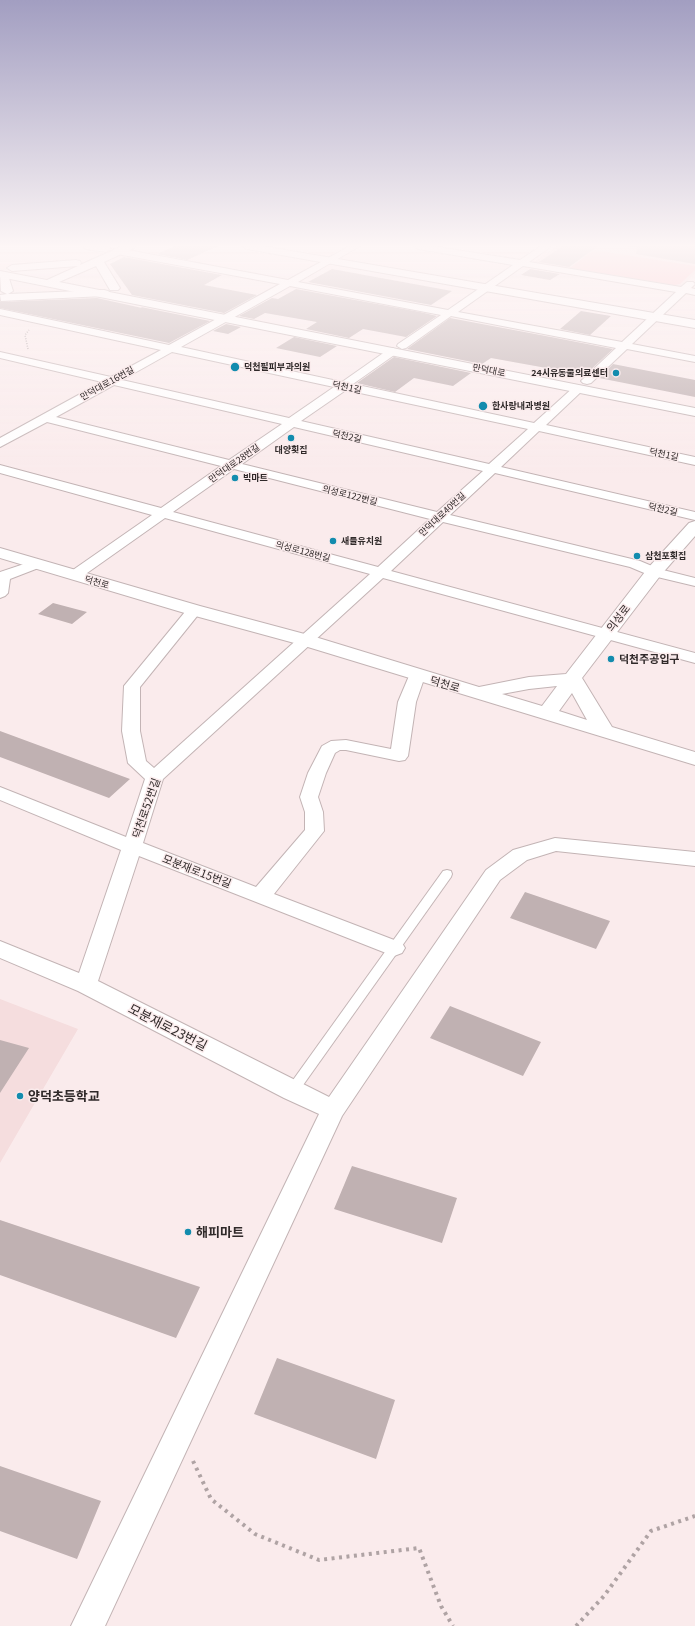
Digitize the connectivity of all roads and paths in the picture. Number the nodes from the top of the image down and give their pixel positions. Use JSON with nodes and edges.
{"nodes":[{"id":1,"x":35,"y":322,"type":"edge"},
{"id":2,"x":45,"y":322,"type":"edge"},
{"id":3,"x":217,"y":322,"type":"edge"},
{"id":4,"x":265,"y":322,"type":"edge"},
{"id":5,"x":435,"y":322,"type":"edge"},
{"id":6,"x":496,"y":322,"type":"edge"},
{"id":7,"x":651,"y":322,"type":"edge"},
{"id":8,"x":683,"y":322,"type":"edge"},
{"id":9,"x":695,"y":324,"type":"edge"},
{"id":10,"x":625,"y":346,"type":"junction"},
{"id":11,"x":169,"y":348,"type":"junction"},
{"id":12,"x":398,"y":348,"type":"junction"},
{"id":13,"x":0,"y":355,"type":"edge"},
{"id":14,"x":695,"y":359,"type":"edge"},
{"id":15,"x":24,"y":361,"type":"junction"},
{"id":16,"x":111,"y":381,"type":"junction"},
{"id":17,"x":583,"y":385,"type":"junction"},
{"id":18,"x":344,"y":386,"type":"junction"},
{"id":19,"x":695,"y":402,"type":"edge"},
{"id":20,"x":695,"y":412,"type":"edge"},
{"id":21,"x":46,"y":418,"type":"junction"},
{"id":22,"x":292,"y":423,"type":"junction"},
{"id":23,"x":538,"y":427,"type":"junction"},
{"id":24,"x":0,"y":443,"type":"edge"},
{"id":25,"x":695,"y":461,"type":"edge"},
{"id":26,"x":232,"y":465,"type":"junction"},
{"id":27,"x":0,"y":469,"type":"edge"},
{"id":28,"x":491,"y":469,"type":"junction"},
{"id":29,"x":163,"y":514,"type":"junction"},
{"id":30,"x":695,"y":516,"type":"edge"},
{"id":31,"x":439,"y":517,"type":"junction"},
{"id":32,"x":695,"y":526,"type":"edge"},
{"id":33,"x":0,"y":553,"type":"edge"},
{"id":34,"x":36,"y":564,"type":"junction"},
{"id":35,"x":381,"y":572,"type":"junction"},
{"id":36,"x":654,"y":572,"type":"junction"},
{"id":37,"x":75,"y":575,"type":"junction"},
{"id":38,"x":695,"y":582,"type":"edge"},
{"id":39,"x":0,"y":593,"type":"edge"},
{"id":40,"x":194,"y":610,"type":"junction"},
{"id":41,"x":606,"y":633,"type":"junction"},
{"id":42,"x":305,"y":640,"type":"junction"},
{"id":43,"x":695,"y":658,"type":"edge"},
{"id":44,"x":417,"y":676,"type":"junction"},
{"id":45,"x":573,"y":679,"type":"junction"},
{"id":46,"x":476,"y":693,"type":"junction"},
{"id":47,"x":547,"y":713,"type":"junction"},
{"id":48,"x":604,"y":731,"type":"junction"},
{"id":49,"x":695,"y":759,"type":"edge"},
{"id":50,"x":155,"y":777,"type":"junction"},
{"id":51,"x":0,"y":793,"type":"edge"},
{"id":52,"x":133,"y":847,"type":"junction"},
{"id":53,"x":695,"y":859,"type":"edge"},
{"id":54,"x":447,"y":874,"type":"dead end"},
{"id":55,"x":261,"y":895,"type":"junction"},
{"id":56,"x":394,"y":948,"type":"junction"},
{"id":57,"x":0,"y":950,"type":"edge"},
{"id":58,"x":86,"y":985,"type":"junction"},
{"id":59,"x":292,"y":1091,"type":"junction"},
{"id":60,"x":333,"y":1110,"type":"junction"},
{"id":61,"x":180,"y":1433,"type":"junction"},
{"id":62,"x":695,"y":1516,"type":"edge"},
{"id":63,"x":88,"y":1626,"type":"edge"},
{"id":64,"x":453,"y":1626,"type":"edge"},
{"id":65,"x":576,"y":1626,"type":"edge"}],
"edges":[{"from":1,"to":15,"type":"path"},
{"from":2,"to":11,"type":"street","name":"덕천1길"},
{"from":3,"to":11,"type":"street","name":"만덕대로16번길"},
{"from":4,"to":12,"type":"main road","name":"만덕대로"},
{"from":5,"to":12,"type":"street","name":"만덕대로28번길"},
{"from":6,"to":10,"type":"street"},
{"from":7,"to":10,"type":"street","name":"만덕대로40번길"},
{"from":8,"to":9,"type":"main road"},
{"from":10,"to":14,"type":"street"},
{"from":10,"to":17,"type":"street","name":"만덕대로40번길"},
{"from":11,"to":16,"type":"street","name":"만덕대로16번길"},
{"from":11,"to":18,"type":"street","name":"덕천1길"},
{"from":12,"to":17,"type":"main road","name":"만덕대로"},
{"from":12,"to":18,"type":"street","name":"만덕대로28번길"},
{"from":13,"to":15,"type":"street","name":"덕천2길"},
{"from":15,"to":16,"type":"street","name":"덕천2길"},
{"from":16,"to":21,"type":"street","name":"만덕대로16번길"},
{"from":16,"to":22,"type":"street","name":"덕천2길"},
{"from":17,"to":19,"type":"main road","name":"만덕대로"},
{"from":17,"to":20,"type":"main road","name":"만덕대로"},
{"from":17,"to":23,"type":"street","name":"만덕대로40번길"},
{"from":18,"to":22,"type":"street","name":"만덕대로28번길"},
{"from":18,"to":23,"type":"street","name":"덕천1길"},
{"from":21,"to":24,"type":"street","name":"만덕대로16번길"},
{"from":21,"to":26,"type":"street","name":"의성로122번길"},
{"from":22,"to":26,"type":"street","name":"만덕대로28번길"},
{"from":22,"to":28,"type":"street","name":"덕천2길"},
{"from":23,"to":25,"type":"street","name":"덕천1길"},
{"from":23,"to":28,"type":"street","name":"만덕대로40번길"},
{"from":26,"to":29,"type":"street","name":"만덕대로28번길"},
{"from":26,"to":31,"type":"street","name":"의성로122번길"},
{"from":27,"to":29,"type":"street","name":"의성로128번길"},
{"from":28,"to":30,"type":"street","name":"덕천2길"},
{"from":28,"to":31,"type":"street","name":"만덕대로40번길"},
{"from":29,"to":35,"type":"street","name":"의성로128번길"},
{"from":29,"to":37,"type":"street","name":"만덕대로28번길"},
{"from":31,"to":35,"type":"street","name":"만덕대로40번길"},
{"from":31,"to":36,"type":"street","name":"의성로122번길"},
{"from":32,"to":36,"type":"main road","name":"의성로"},
{"from":33,"to":34,"type":"main road","name":"덕천로"},
{"from":34,"to":37,"type":"main road","name":"덕천로"},
{"from":34,"to":39,"type":"street"},
{"from":35,"to":41,"type":"street","name":"의성로128번길"},
{"from":35,"to":42,"type":"street","name":"만덕대로40번길"},
{"from":36,"to":38,"type":"street","name":"의성로122번길"},
{"from":36,"to":41,"type":"main road","name":"의성로"},
{"from":37,"to":40,"type":"main road","name":"덕천로"},
{"from":40,"to":42,"type":"main road","name":"덕천로"},
{"from":40,"to":50,"type":"street"},
{"from":41,"to":43,"type":"street","name":"의성로128번길"},
{"from":41,"to":45,"type":"main road","name":"의성로"},
{"from":42,"to":44,"type":"main road","name":"덕천로"},
{"from":42,"to":50,"type":"street","name":"덕천로52번길"},
{"from":44,"to":46,"type":"main road","name":"덕천로"},
{"from":44,"to":55,"type":"street"},
{"from":45,"to":46,"type":"main road"},
{"from":45,"to":47,"type":"main road","name":"의성로"},
{"from":45,"to":48,"type":"main road"},
{"from":46,"to":47,"type":"main road","name":"덕천로"},
{"from":47,"to":48,"type":"main road","name":"덕천로"},
{"from":48,"to":49,"type":"main road","name":"덕천로"},
{"from":50,"to":52,"type":"street","name":"덕천로52번길"},
{"from":51,"to":52,"type":"street","name":"모분재로15번길"},
{"from":52,"to":55,"type":"street","name":"모분재로15번길"},
{"from":52,"to":58,"type":"street","name":"덕천로52번길"},
{"from":53,"to":60,"type":"street"},
{"from":54,"to":56,"type":"lane"},
{"from":55,"to":56,"type":"street","name":"모분재로15번길"},
{"from":56,"to":59,"type":"lane"},
{"from":57,"to":58,"type":"street","name":"모분재로23번길"},
{"from":58,"to":59,"type":"street","name":"모분재로23번길"},
{"from":59,"to":60,"type":"street","name":"모분재로23번길"},
{"from":60,"to":61,"type":"street"},
{"from":61,"to":63,"type":"street"},
{"from":61,"to":64,"type":"path"},
{"from":62,"to":65,"type":"path"}]}
